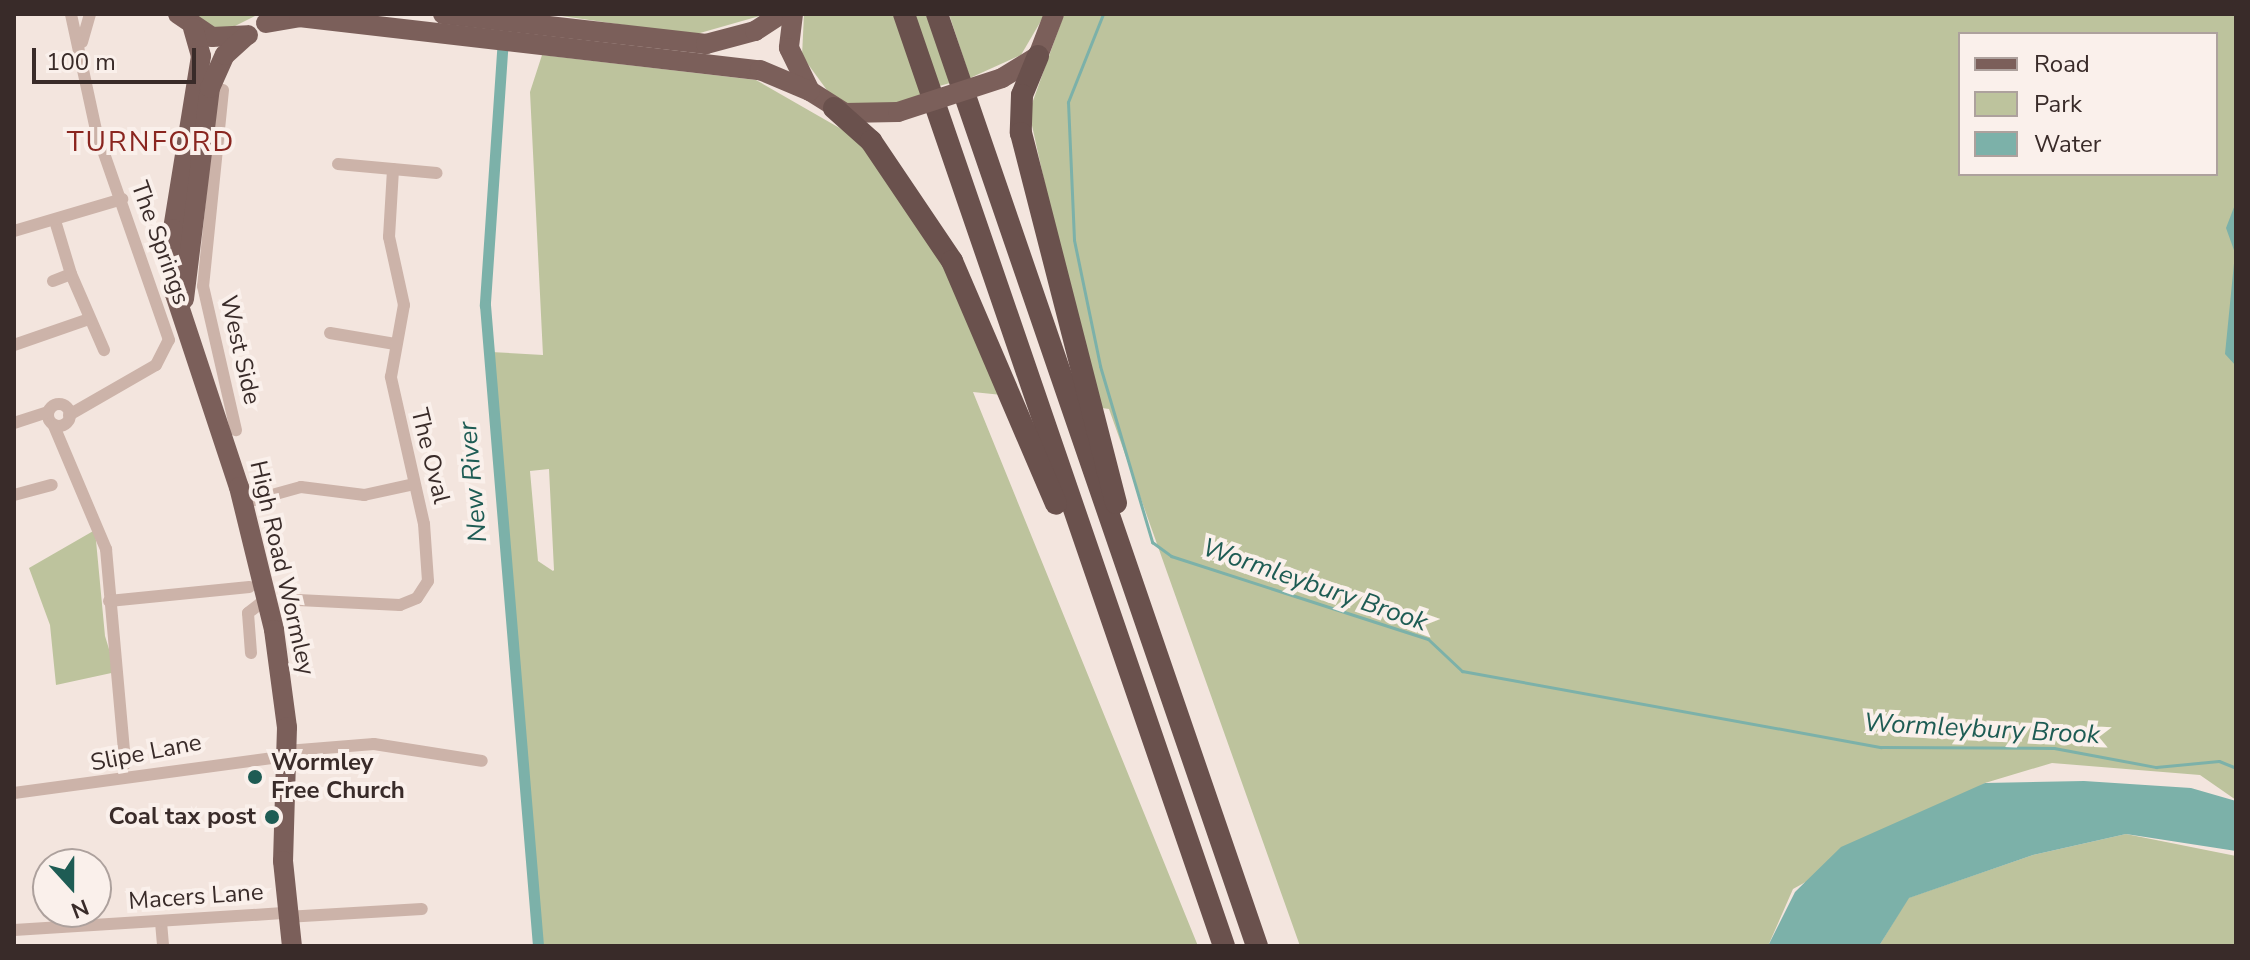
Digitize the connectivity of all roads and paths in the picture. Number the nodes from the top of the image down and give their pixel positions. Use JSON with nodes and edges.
{"nodes":[{"id":1,"x":71,"y":14,"type":"edge"},
{"id":2,"x":90,"y":14,"type":"edge"},
{"id":3,"x":443,"y":14,"type":"edge"},
{"id":4,"x":781,"y":14,"type":"edge"},
{"id":5,"x":793,"y":14,"type":"edge"},
{"id":6,"x":904,"y":14,"type":"edge"},
{"id":7,"x":937,"y":14,"type":"edge"},
{"id":8,"x":1054,"y":14,"type":"edge"},
{"id":9,"x":268,"y":18,"type":"edge"},
{"id":10,"x":186,"y":21,"type":"edge"},
{"id":11,"x":477,"y":28,"type":"junction"},
{"id":12,"x":245,"y":37,"type":"junction"},
{"id":13,"x":82,"y":45,"type":"junction"},
{"id":14,"x":1038,"y":56,"type":"junction"},
{"id":15,"x":223,"y":90,"type":"dead end"},
{"id":16,"x":810,"y":91,"type":"junction"},
{"id":17,"x":834,"y":108,"type":"junction"},
{"id":18,"x":338,"y":164,"type":"dead end"},
{"id":19,"x":393,"y":169,"type":"junction"},
{"id":20,"x":437,"y":173,"type":"dead end"},
{"id":21,"x":122,"y":199,"type":"junction"},
{"id":22,"x":181,"y":202,"type":"junction"},
{"id":23,"x":200,"y":222,"type":"junction"},
{"id":24,"x":56,"y":224,"type":"junction"},
{"id":25,"x":14,"y":231,"type":"edge"},
{"id":26,"x":71,"y":274,"type":"junction"},
{"id":27,"x":53,"y":281,"type":"dead end"},
{"id":28,"x":182,"y":305,"type":"junction"},
{"id":29,"x":89,"y":319,"type":"junction"},
{"id":30,"x":330,"y":333,"type":"dead end"},
{"id":31,"x":395,"y":344,"type":"junction"},
{"id":32,"x":14,"y":345,"type":"edge"},
{"id":33,"x":104,"y":350,"type":"dead end"},
{"id":34,"x":59,"y":418,"type":"junction"},
{"id":35,"x":14,"y":423,"type":"edge"},
{"id":36,"x":236,"y":430,"type":"dead end"},
{"id":37,"x":414,"y":484,"type":"junction"},
{"id":38,"x":52,"y":485,"type":"dead end"},
{"id":39,"x":14,"y":495,"type":"edge"},
{"id":40,"x":243,"y":503,"type":"junction"},
{"id":41,"x":1085,"y":554,"type":"junction"},
{"id":42,"x":258,"y":592,"type":"junction"},
{"id":43,"x":298,"y":600,"type":"dead end"},
{"id":44,"x":109,"y":601,"type":"junction"},
{"id":45,"x":251,"y":653,"type":"dead end"},
{"id":46,"x":1157,"y":662,"type":"junction"},
{"id":47,"x":287,"y":753,"type":"junction"},
{"id":48,"x":482,"y":761,"type":"dead end"},
{"id":49,"x":125,"y":764,"type":"dead end"},
{"id":50,"x":14,"y":793,"type":"edge"},
{"id":51,"x":422,"y":909,"type":"dead end"},
{"id":52,"x":286,"y":915,"type":"junction"},
{"id":53,"x":161,"y":922,"type":"junction"},
{"id":54,"x":14,"y":930,"type":"edge"},
{"id":55,"x":163,"y":946,"type":"edge"},
{"id":56,"x":292,"y":946,"type":"edge"},
{"id":57,"x":1224,"y":946,"type":"edge"},
{"id":58,"x":1257,"y":946,"type":"edge"}],
"edges":[{"from":1,"to":13,"type":"street","name":"The Springs"},
{"from":2,"to":13,"type":"street"},
{"from":3,"to":11,"type":"main road"},
{"from":4,"to":11,"type":"main road"},
{"from":5,"to":16,"type":"main road"},
{"from":6,"to":41,"type":"highway"},
{"from":7,"to":46,"type":"highway"},
{"from":8,"to":14,"type":"main road"},
{"from":9,"to":11,"type":"main road"},
{"from":9,"to":12,"type":"main road"},
{"from":10,"to":12,"type":"main road"},
{"from":10,"to":22,"type":"main road","name":"High Road Wormley"},
{"from":11,"to":16,"type":"main road"},
{"from":12,"to":23,"type":"main road"},
{"from":13,"to":21,"type":"street","name":"The Springs"},
{"from":14,"to":17,"type":"main road","bridge":true},
{"from":14,"to":46,"type":"highway"},
{"from":15,"to":23,"type":"street","name":"West Side"},
{"from":16,"to":17,"type":"main road"},
{"from":17,"to":41,"type":"highway"},
{"from":18,"to":19,"type":"street"},
{"from":19,"to":20,"type":"street"},
{"from":19,"to":31,"type":"street","name":"The Oval"},
{"from":21,"to":24,"type":"street"},
{"from":21,"to":34,"type":"street","name":"The Springs"},
{"from":22,"to":23,"type":"main road"},
{"from":22,"to":28,"type":"main road","name":"High Road Wormley"},
{"from":23,"to":28,"type":"main road"},
{"from":23,"to":36,"type":"street","name":"West Side"},
{"from":24,"to":25,"type":"street"},
{"from":24,"to":26,"type":"street"},
{"from":26,"to":27,"type":"street"},
{"from":26,"to":29,"type":"street"},
{"from":28,"to":40,"type":"main road","name":"High Road Wormley"},
{"from":29,"to":32,"type":"street"},
{"from":29,"to":33,"type":"street"},
{"from":30,"to":31,"type":"street"},
{"from":31,"to":37,"type":"street","name":"The Oval"},
{"from":34,"to":35,"type":"street"},
{"from":34,"to":44,"type":"street"},
{"from":37,"to":40,"type":"street"},
{"from":37,"to":43,"type":"street","name":"The Oval"},
{"from":38,"to":39,"type":"street"},
{"from":40,"to":42,"type":"main road","name":"High Road Wormley"},
{"from":41,"to":57,"type":"highway"},
{"from":42,"to":44,"type":"street"},
{"from":42,"to":45,"type":"street"},
{"from":42,"to":47,"type":"main road","name":"High Road Wormley"},
{"from":44,"to":49,"type":"street"},
{"from":46,"to":58,"type":"highway"},
{"from":47,"to":48,"type":"street","name":"Slipe Lane"},
{"from":47,"to":50,"type":"street","name":"Slipe Lane"},
{"from":47,"to":52,"type":"main road","name":"High Road Wormley"},
{"from":51,"to":52,"type":"street","name":"Macers Lane"},
{"from":52,"to":53,"type":"street","name":"Macers Lane"},
{"from":52,"to":56,"type":"main road","name":"High Road Wormley"},
{"from":53,"to":54,"type":"street","name":"Macers Lane"},
{"from":53,"to":55,"type":"street"}]}
